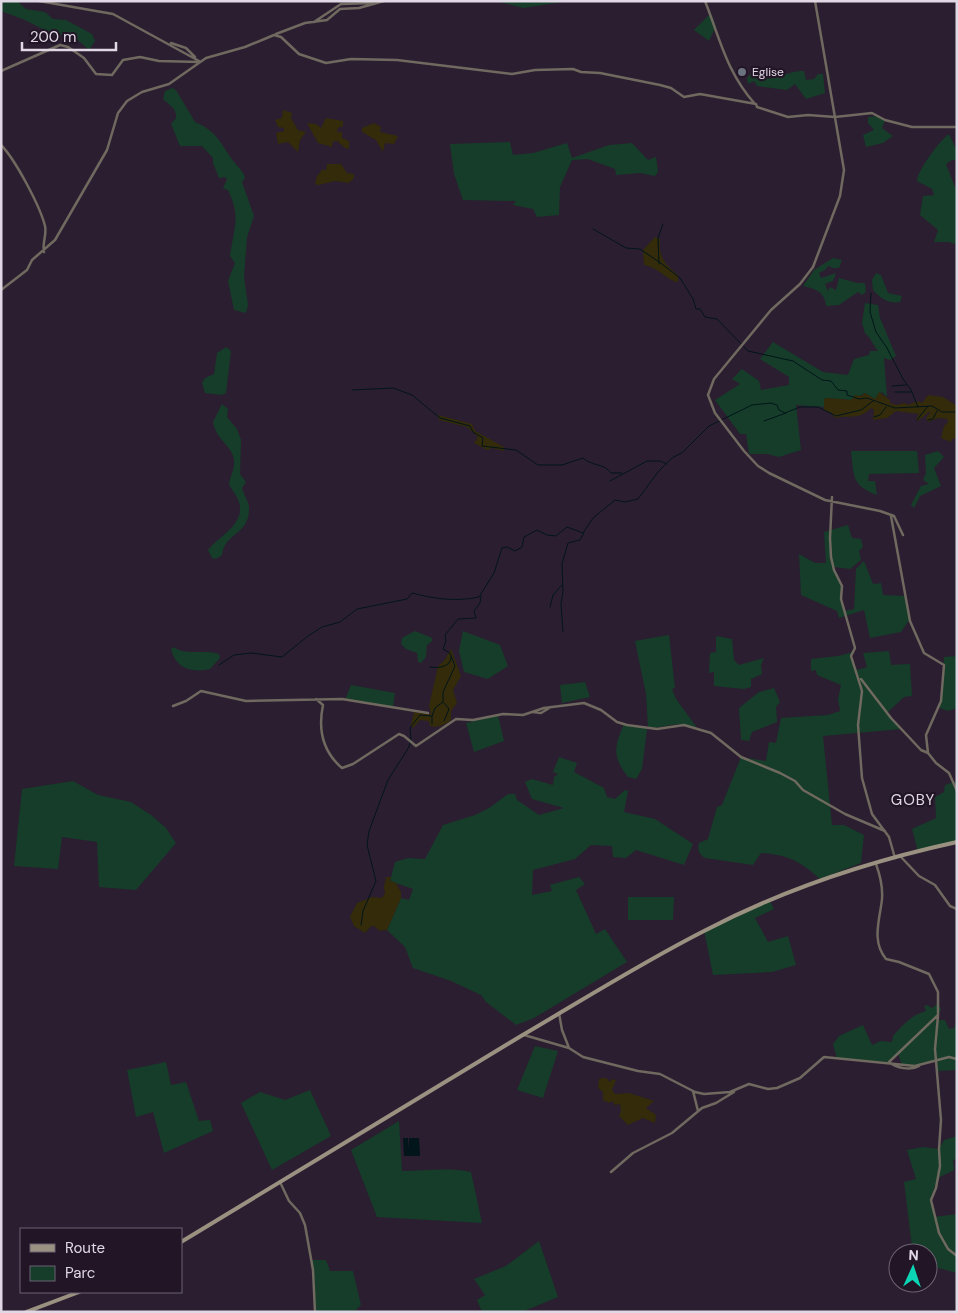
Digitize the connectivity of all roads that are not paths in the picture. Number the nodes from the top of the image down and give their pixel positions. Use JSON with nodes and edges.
{"nodes":[{"id":1,"x":40,"y":1,"type":"edge"},
{"id":2,"x":384,"y":1,"type":"edge"},
{"id":3,"x":705,"y":1,"type":"edge"},
{"id":4,"x":815,"y":1,"type":"edge"},
{"id":5,"x":377,"y":3,"type":"junction"},
{"id":6,"x":313,"y":22,"type":"junction"},
{"id":7,"x":276,"y":34,"type":"junction"},
{"id":8,"x":198,"y":61,"type":"junction"},
{"id":9,"x":1,"y":71,"type":"edge"},
{"id":10,"x":756,"y":104,"type":"junction"},
{"id":11,"x":835,"y":117,"type":"junction"},
{"id":12,"x":957,"y":127,"type":"edge"},
{"id":13,"x":1,"y":145,"type":"edge"},
{"id":14,"x":44,"y":252,"type":"junction"},
{"id":15,"x":1,"y":290,"type":"edge"},
{"id":16,"x":832,"y":497,"type":"dead end"},
{"id":17,"x":832,"y":502,"type":"junction"},
{"id":18,"x":888,"y":514,"type":"junction"},
{"id":19,"x":903,"y":535,"type":"dead end"},
{"id":20,"x":858,"y":673,"type":"junction"},
{"id":21,"x":316,"y":698,"type":"junction"},
{"id":22,"x":173,"y":706,"type":"dead end"},
{"id":23,"x":428,"y":713,"type":"dead end"},
{"id":24,"x":928,"y":753,"type":"junction"},
{"id":25,"x":957,"y":791,"type":"edge"},
{"id":26,"x":885,"y":831,"type":"junction"},
{"id":27,"x":957,"y":842,"type":"edge"},
{"id":28,"x":898,"y":857,"type":"junction"},
{"id":29,"x":876,"y":864,"type":"junction"},
{"id":30,"x":957,"y":909,"type":"edge"},
{"id":31,"x":559,"y":1013,"type":"junction"},
{"id":32,"x":938,"y":1015,"type":"junction"},
{"id":33,"x":524,"y":1035,"type":"junction"},
{"id":34,"x":569,"y":1048,"type":"junction"},
{"id":35,"x":938,"y":1059,"type":"junction"},
{"id":36,"x":957,"y":1060,"type":"edge"},
{"id":37,"x":888,"y":1062,"type":"junction"},
{"id":38,"x":693,"y":1091,"type":"junction"},
{"id":39,"x":736,"y":1091,"type":"junction"},
{"id":40,"x":698,"y":1111,"type":"junction"},
{"id":41,"x":611,"y":1172,"type":"dead end"},
{"id":42,"x":280,"y":1182,"type":"junction"},
{"id":43,"x":182,"y":1241,"type":"edge"},
{"id":44,"x":957,"y":1256,"type":"edge"},
{"id":45,"x":76,"y":1293,"type":"edge"},
{"id":46,"x":26,"y":1312,"type":"edge"},
{"id":47,"x":316,"y":1312,"type":"edge"}],
"edges":[{"from":1,"to":8,"type":"street"},
{"from":2,"to":5,"type":"street"},
{"from":3,"to":10,"type":"street"},
{"from":4,"to":11,"type":"street"},
{"from":5,"to":6,"type":"street"},
{"from":5,"to":6,"type":"street"},
{"from":6,"to":7,"type":"street"},
{"from":7,"to":8,"type":"street"},
{"from":7,"to":10,"type":"street"},
{"from":8,"to":9,"type":"street"},
{"from":8,"to":14,"type":"street"},
{"from":10,"to":11,"type":"street"},
{"from":11,"to":12,"type":"street"},
{"from":11,"to":17,"type":"street"},
{"from":13,"to":14,"type":"street"},
{"from":14,"to":15,"type":"street"},
{"from":16,"to":17,"type":"street"},
{"from":17,"to":18,"type":"street"},
{"from":17,"to":20,"type":"street"},
{"from":18,"to":19,"type":"street"},
{"from":18,"to":24,"type":"street"},
{"from":20,"to":24,"type":"street"},
{"from":20,"to":26,"type":"street"},
{"from":21,"to":22,"type":"street"},
{"from":21,"to":23,"type":"street"},
{"from":21,"to":26,"type":"street"},
{"from":24,"to":25,"type":"street"},
{"from":26,"to":28,"type":"street"},
{"from":27,"to":28,"type":"main road"},
{"from":28,"to":29,"type":"main road"},
{"from":28,"to":30,"type":"street"},
{"from":29,"to":31,"type":"main road"},
{"from":29,"to":32,"type":"street"},
{"from":31,"to":33,"type":"main road"},
{"from":31,"to":34,"type":"street"},
{"from":32,"to":35,"type":"street"},
{"from":32,"to":37,"type":"street"},
{"from":33,"to":34,"type":"street"},
{"from":33,"to":42,"type":"main road"},
{"from":34,"to":38,"type":"street"},
{"from":35,"to":36,"type":"street"},
{"from":35,"to":37,"type":"street"},
{"from":35,"to":44,"type":"street"},
{"from":37,"to":39,"type":"street"},
{"from":38,"to":39,"type":"street"},
{"from":38,"to":40,"type":"street"},
{"from":39,"to":40,"type":"street"},
{"from":40,"to":41,"type":"street"},
{"from":42,"to":43,"type":"main road"},
{"from":42,"to":47,"type":"street"},
{"from":45,"to":46,"type":"main road"}]}
